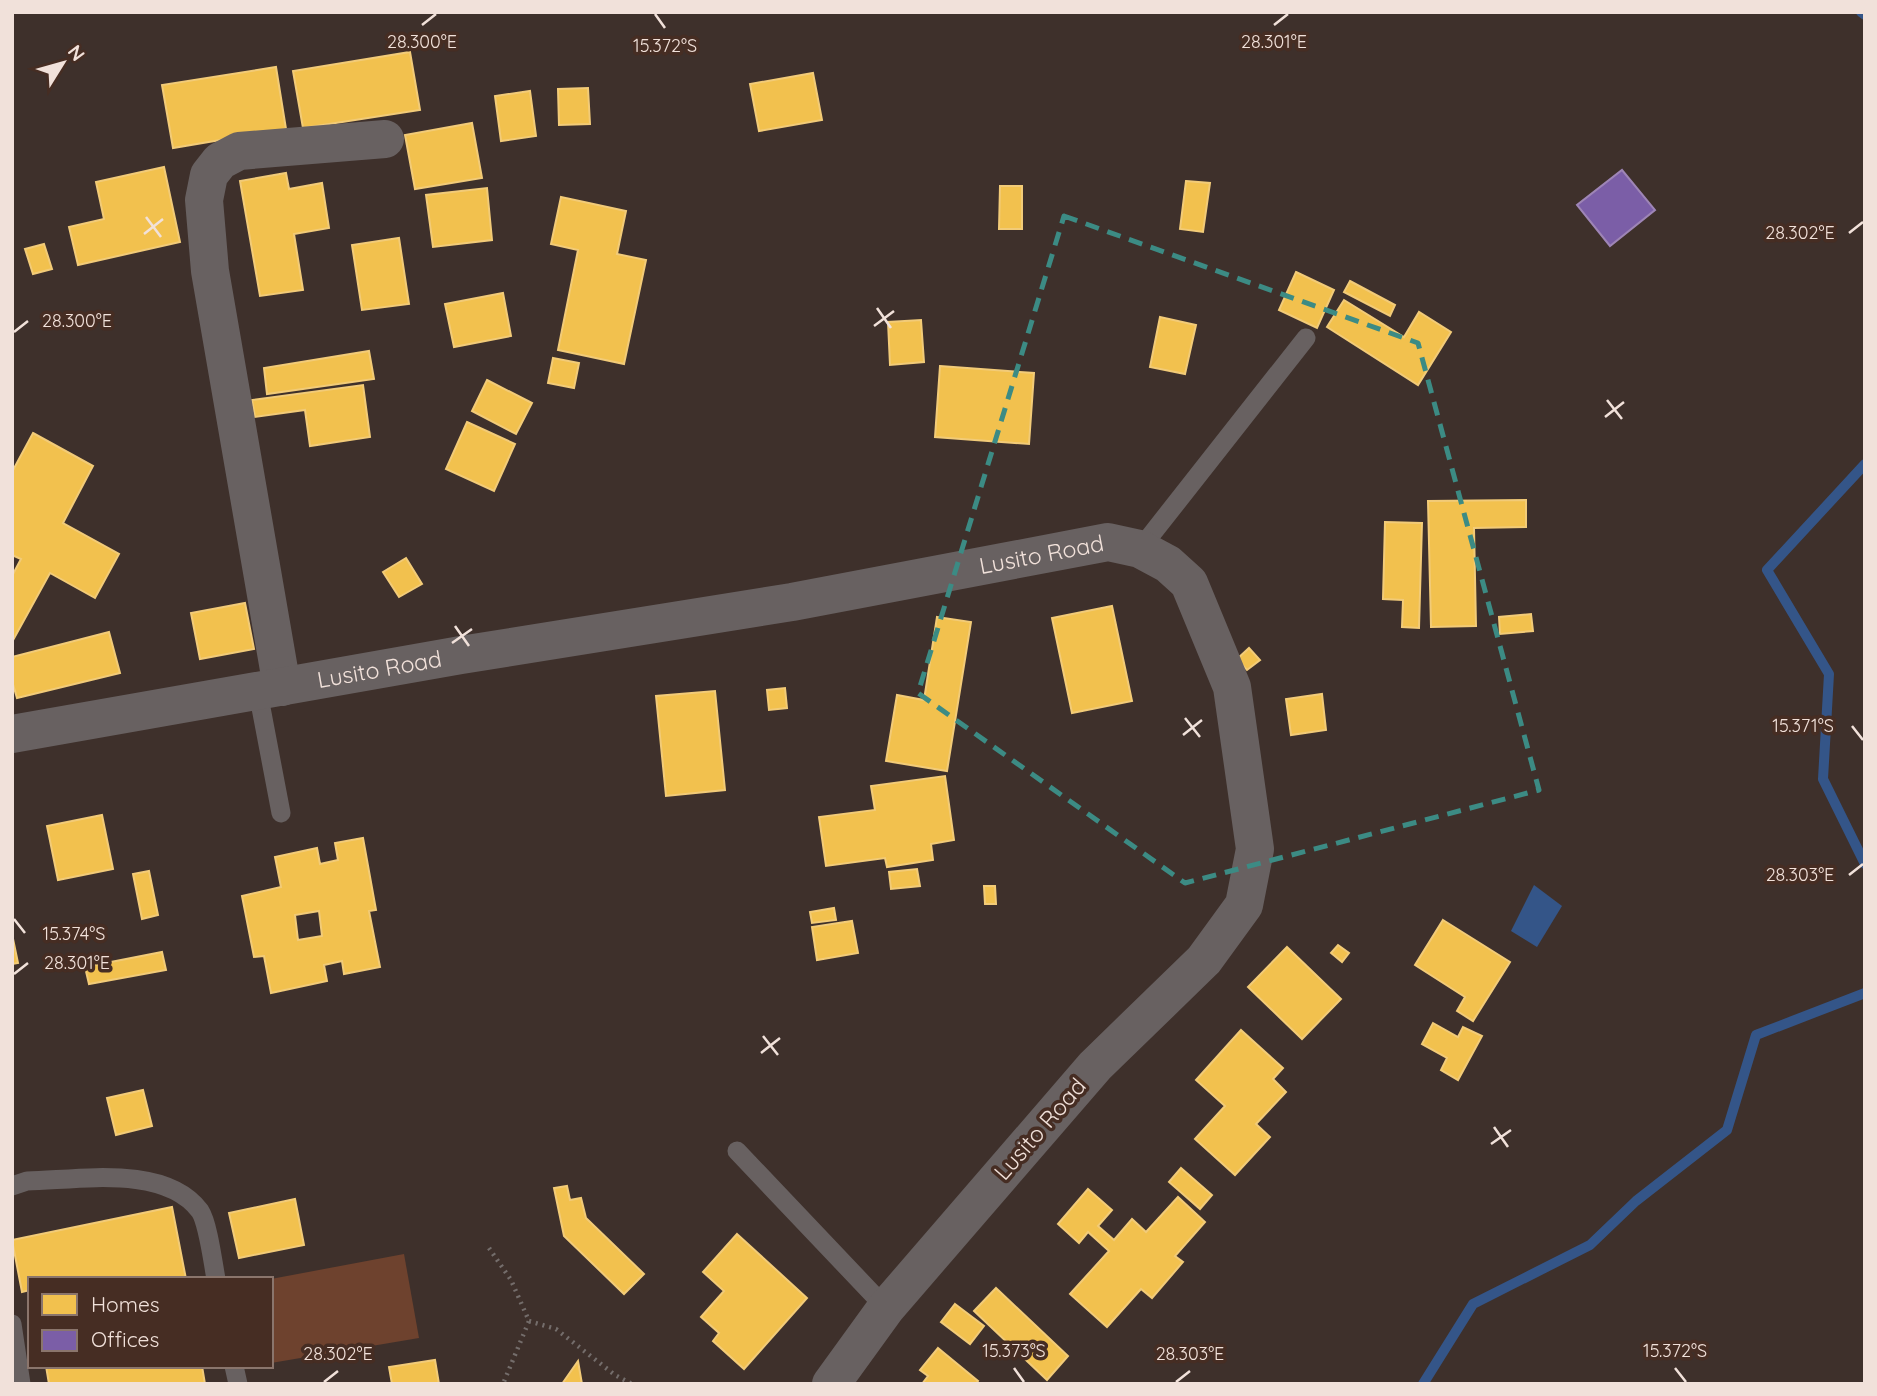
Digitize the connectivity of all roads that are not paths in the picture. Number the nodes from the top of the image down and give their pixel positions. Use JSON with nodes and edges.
{"nodes":[{"id":1,"x":385,"y":139,"type":"dead end"},
{"id":2,"x":1306,"y":338,"type":"dead end"},
{"id":3,"x":1140,"y":549,"type":"junction"},
{"id":4,"x":270,"y":690,"type":"junction"},
{"id":5,"x":12,"y":734,"type":"edge"},
{"id":6,"x":281,"y":813,"type":"dead end"},
{"id":7,"x":737,"y":1151,"type":"dead end"},
{"id":8,"x":12,"y":1186,"type":"edge"},
{"id":9,"x":216,"y":1277,"type":"edge"},
{"id":10,"x":886,"y":1308,"type":"junction"},
{"id":11,"x":12,"y":1324,"type":"edge"},
{"id":12,"x":17,"y":1377,"type":"edge"},
{"id":13,"x":831,"y":1384,"type":"edge"}],
"edges":[{"from":1,"to":4,"type":"street"},
{"from":2,"to":3,"type":"lane"},
{"from":3,"to":4,"type":"street","name":"Lusito Road"},
{"from":3,"to":10,"type":"street","name":"Lusito Road"},
{"from":4,"to":5,"type":"street","name":"Lusito Road"},
{"from":4,"to":6,"type":"lane"},
{"from":7,"to":10,"type":"lane"},
{"from":8,"to":9,"type":"lane"},
{"from":10,"to":13,"type":"street","name":"Lusito Road"},
{"from":11,"to":12,"type":"lane"}]}
